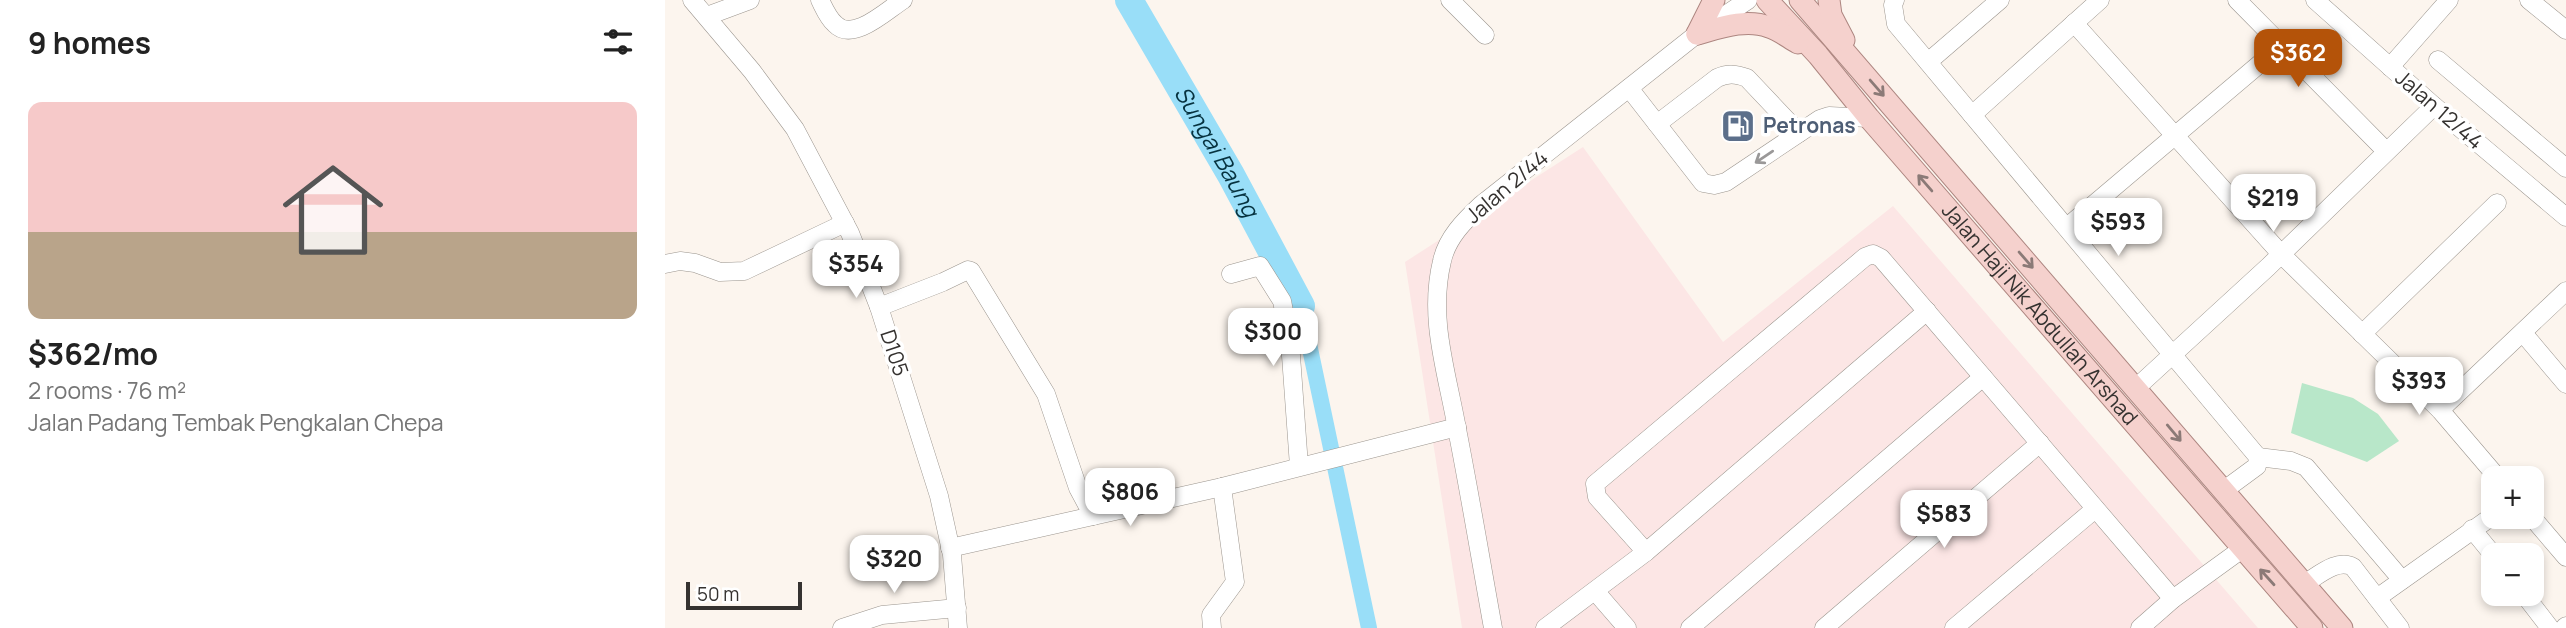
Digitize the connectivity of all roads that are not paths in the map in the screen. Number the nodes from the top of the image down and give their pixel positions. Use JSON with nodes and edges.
{"nodes":[{"id":1,"x":692,"y":0,"type":"edge"},
{"id":2,"x":750,"y":0,"type":"edge"},
{"id":3,"x":820,"y":0,"type":"edge"},
{"id":4,"x":903,"y":0,"type":"edge"},
{"id":5,"x":1450,"y":0,"type":"edge"},
{"id":6,"x":1714,"y":0,"type":"edge"},
{"id":7,"x":1748,"y":0,"type":"edge"},
{"id":8,"x":1767,"y":0,"type":"edge"},
{"id":9,"x":1800,"y":0,"type":"edge"},
{"id":10,"x":1829,"y":0,"type":"edge"},
{"id":11,"x":1895,"y":0,"type":"edge"},
{"id":12,"x":2000,"y":0,"type":"edge"},
{"id":13,"x":2100,"y":0,"type":"edge"},
{"id":14,"x":2237,"y":0,"type":"edge"},
{"id":15,"x":2315,"y":0,"type":"edge"},
{"id":16,"x":2449,"y":0,"type":"edge"},
{"id":17,"x":2529,"y":0,"type":"edge"},
{"id":18,"x":707,"y":16,"type":"junction"},
{"id":19,"x":2074,"y":23,"type":"junction"},
{"id":20,"x":2566,"y":30,"type":"edge"},
{"id":21,"x":1697,"y":34,"type":"junction"},
{"id":22,"x":1485,"y":35,"type":"dead end"},
{"id":23,"x":2282,"y":45,"type":"junction"},
{"id":24,"x":1818,"y":55,"type":"junction"},
{"id":25,"x":2438,"y":60,"type":"dead end"},
{"id":26,"x":1928,"y":62,"type":"junction"},
{"id":27,"x":1855,"y":64,"type":"junction"},
{"id":28,"x":2390,"y":67,"type":"junction"},
{"id":29,"x":1629,"y":88,"type":"junction"},
{"id":30,"x":2434,"y":106,"type":"junction"},
{"id":31,"x":1972,"y":115,"type":"junction"},
{"id":32,"x":1869,"y":118,"type":"junction"},
{"id":33,"x":1657,"y":124,"type":"junction"},
{"id":34,"x":1799,"y":133,"type":"junction"},
{"id":35,"x":2175,"y":136,"type":"junction"},
{"id":36,"x":2386,"y":151,"type":"junction"},
{"id":37,"x":2566,"y":168,"type":"edge"},
{"id":38,"x":2497,"y":202,"type":"dead end"},
{"id":39,"x":2566,"y":217,"type":"edge"},
{"id":40,"x":845,"y":223,"type":"junction"},
{"id":41,"x":2067,"y":227,"type":"junction"},
{"id":42,"x":2281,"y":254,"type":"junction"},
{"id":43,"x":665,"y":264,"type":"edge"},
{"id":44,"x":1231,"y":274,"type":"dead end"},
{"id":45,"x":2566,"y":291,"type":"edge"},
{"id":46,"x":879,"y":307,"type":"junction"},
{"id":47,"x":1927,"y":311,"type":"junction"},
{"id":48,"x":2523,"y":333,"type":"junction"},
{"id":49,"x":2362,"y":334,"type":"junction"},
{"id":50,"x":2173,"y":354,"type":"junction"},
{"id":51,"x":1983,"y":377,"type":"junction"},
{"id":52,"x":2566,"y":384,"type":"edge"},
{"id":53,"x":2136,"y":388,"type":"junction"},
{"id":54,"x":2440,"y":410,"type":"junction"},
{"id":55,"x":1457,"y":427,"type":"junction"},
{"id":56,"x":2040,"y":443,"type":"junction"},
{"id":57,"x":2258,"y":457,"type":"junction"},
{"id":58,"x":1299,"y":466,"type":"junction"},
{"id":59,"x":2488,"y":466,"type":"edge"},
{"id":60,"x":1222,"y":487,"type":"junction"},
{"id":61,"x":2223,"y":492,"type":"junction"},
{"id":62,"x":2095,"y":509,"type":"junction"},
{"id":63,"x":1093,"y":516,"type":"junction"},
{"id":64,"x":2481,"y":523,"type":"edge"},
{"id":65,"x":2544,"y":525,"type":"edge"},
{"id":66,"x":2472,"y":529,"type":"junction"},
{"id":67,"x":2559,"y":536,"type":"edge"},
{"id":68,"x":2483,"y":543,"type":"edge"},
{"id":69,"x":950,"y":548,"type":"junction"},
{"id":70,"x":2242,"y":550,"type":"junction"},
{"id":71,"x":1646,"y":552,"type":"junction"},
{"id":72,"x":2566,"y":557,"type":"edge"},
{"id":73,"x":2402,"y":580,"type":"junction"},
{"id":74,"x":2304,"y":584,"type":"junction"},
{"id":75,"x":1595,"y":591,"type":"junction"},
{"id":76,"x":2377,"y":598,"type":"junction"},
{"id":77,"x":2173,"y":600,"type":"junction"},
{"id":78,"x":2533,"y":606,"type":"edge"},
{"id":79,"x":957,"y":608,"type":"junction"},
{"id":80,"x":842,"y":628,"type":"edge"},
{"id":81,"x":958,"y":628,"type":"edge"},
{"id":82,"x":1212,"y":628,"type":"edge"},
{"id":83,"x":1493,"y":628,"type":"edge"},
{"id":84,"x":1545,"y":628,"type":"edge"},
{"id":85,"x":1627,"y":628,"type":"edge"},
{"id":86,"x":1690,"y":628,"type":"edge"},
{"id":87,"x":1824,"y":628,"type":"edge"},
{"id":88,"x":1954,"y":628,"type":"edge"},
{"id":89,"x":2140,"y":628,"type":"edge"},
{"id":90,"x":2312,"y":628,"type":"edge"},
{"id":91,"x":2342,"y":628,"type":"edge"},
{"id":92,"x":2400,"y":628,"type":"edge"},
{"id":93,"x":2550,"y":628,"type":"edge"}],
"edges":[{"from":1,"to":18,"type":"street","name":"D105"},
{"from":2,"to":18,"type":"street"},
{"from":3,"to":4,"type":"street"},
{"from":5,"to":22,"type":"street"},
{"from":6,"to":21,"type":"main road"},
{"from":7,"to":21,"type":"street","name":"Jalan 2/44"},
{"from":8,"to":24,"type":"main road","name":"Jalan Haji Nik Abdullah Arshad"},
{"from":9,"to":27,"type":"main road","name":"Jalan Haji Nik Abdullah Arshad"},
{"from":10,"to":27,"type":"main road"},
{"from":11,"to":26,"type":"street"},
{"from":12,"to":26,"type":"street"},
{"from":13,"to":19,"type":"street"},
{"from":14,"to":23,"type":"street"},
{"from":15,"to":28,"type":"street","name":"Jalan 12/44"},
{"from":16,"to":28,"type":"street"},
{"from":17,"to":20,"type":"street"},
{"from":18,"to":40,"type":"street","name":"D105"},
{"from":19,"to":31,"type":"street"},
{"from":19,"to":35,"type":"street"},
{"from":21,"to":24,"type":"main road"},
{"from":21,"to":29,"type":"street","name":"Jalan 2/44"},
{"from":23,"to":35,"type":"street"},
{"from":23,"to":36,"type":"street"},
{"from":24,"to":32,"type":"main road","name":"Jalan Haji Nik Abdullah Arshad"},
{"from":25,"to":37,"type":"street"},
{"from":26,"to":31,"type":"street"},
{"from":27,"to":53,"type":"main road","name":"Jalan Haji Nik Abdullah Arshad","one_way":true},
{"from":28,"to":30,"type":"street","name":"Jalan 12/44"},
{"from":29,"to":33,"type":"street"},
{"from":29,"to":55,"type":"street","name":"Jalan 2/44"},
{"from":30,"to":36,"type":"street"},
{"from":30,"to":39,"type":"street","name":"Jalan 12/44"},
{"from":31,"to":41,"type":"street"},
{"from":32,"to":34,"type":"street"},
{"from":70,"to":32,"type":"main road","name":"Jalan Haji Nik Abdullah Arshad","one_way":true},
{"from":33,"to":34,"type":"street"},
{"from":34,"to":33,"type":"street","one_way":true},
{"from":35,"to":41,"type":"street"},
{"from":35,"to":42,"type":"street"},
{"from":36,"to":42,"type":"street"},
{"from":38,"to":49,"type":"street"},
{"from":40,"to":43,"type":"street"},
{"from":40,"to":46,"type":"street","name":"D105"},
{"from":41,"to":50,"type":"street"},
{"from":42,"to":49,"type":"street"},
{"from":42,"to":50,"type":"street"},
{"from":44,"to":58,"type":"street"},
{"from":45,"to":48,"type":"street"},
{"from":46,"to":63,"type":"street"},
{"from":46,"to":69,"type":"street","name":"D105"},
{"from":47,"to":51,"type":"street"},
{"from":47,"to":71,"type":"street"},
{"from":47,"to":71,"type":"street"},
{"from":48,"to":52,"type":"street"},
{"from":48,"to":54,"type":"street"},
{"from":49,"to":54,"type":"street"},
{"from":50,"to":53,"type":"street"},
{"from":50,"to":57,"type":"street"},
{"from":51,"to":56,"type":"street"},
{"from":51,"to":86,"type":"street"},
{"from":53,"to":61,"type":"main road","name":"Jalan Haji Nik Abdullah Arshad","one_way":true},
{"from":54,"to":59,"type":"street"},
{"from":55,"to":58,"type":"street"},
{"from":55,"to":83,"type":"street","name":"Jalan 2/44"},
{"from":56,"to":62,"type":"street"},
{"from":56,"to":87,"type":"street"},
{"from":57,"to":61,"type":"street"},
{"from":57,"to":73,"type":"street"},
{"from":58,"to":60,"type":"street"},
{"from":60,"to":63,"type":"street"},
{"from":60,"to":82,"type":"street"},
{"from":61,"to":74,"type":"main road","name":"Jalan Haji Nik Abdullah Arshad"},
{"from":62,"to":77,"type":"street"},
{"from":62,"to":88,"type":"street"},
{"from":63,"to":69,"type":"street"},
{"from":64,"to":66,"type":"street"},
{"from":65,"to":67,"type":"street"},
{"from":66,"to":68,"type":"street"},
{"from":66,"to":73,"type":"street"},
{"from":67,"to":72,"type":"street"},
{"from":69,"to":79,"type":"street","name":"D105"},
{"from":70,"to":77,"type":"street"},
{"from":90,"to":70,"type":"main road","name":"Jalan Haji Nik Abdullah Arshad","one_way":true},
{"from":71,"to":75,"type":"street"},
{"from":73,"to":76,"type":"street"},
{"from":74,"to":76,"type":"street"},
{"from":74,"to":91,"type":"main road","name":"Jalan Haji Nik Abdullah Arshad"},
{"from":75,"to":84,"type":"street"},
{"from":75,"to":85,"type":"street"},
{"from":76,"to":92,"type":"street"},
{"from":77,"to":89,"type":"street"},
{"from":78,"to":93,"type":"street"},
{"from":79,"to":80,"type":"street"},
{"from":79,"to":81,"type":"street","name":"D105"}]}
